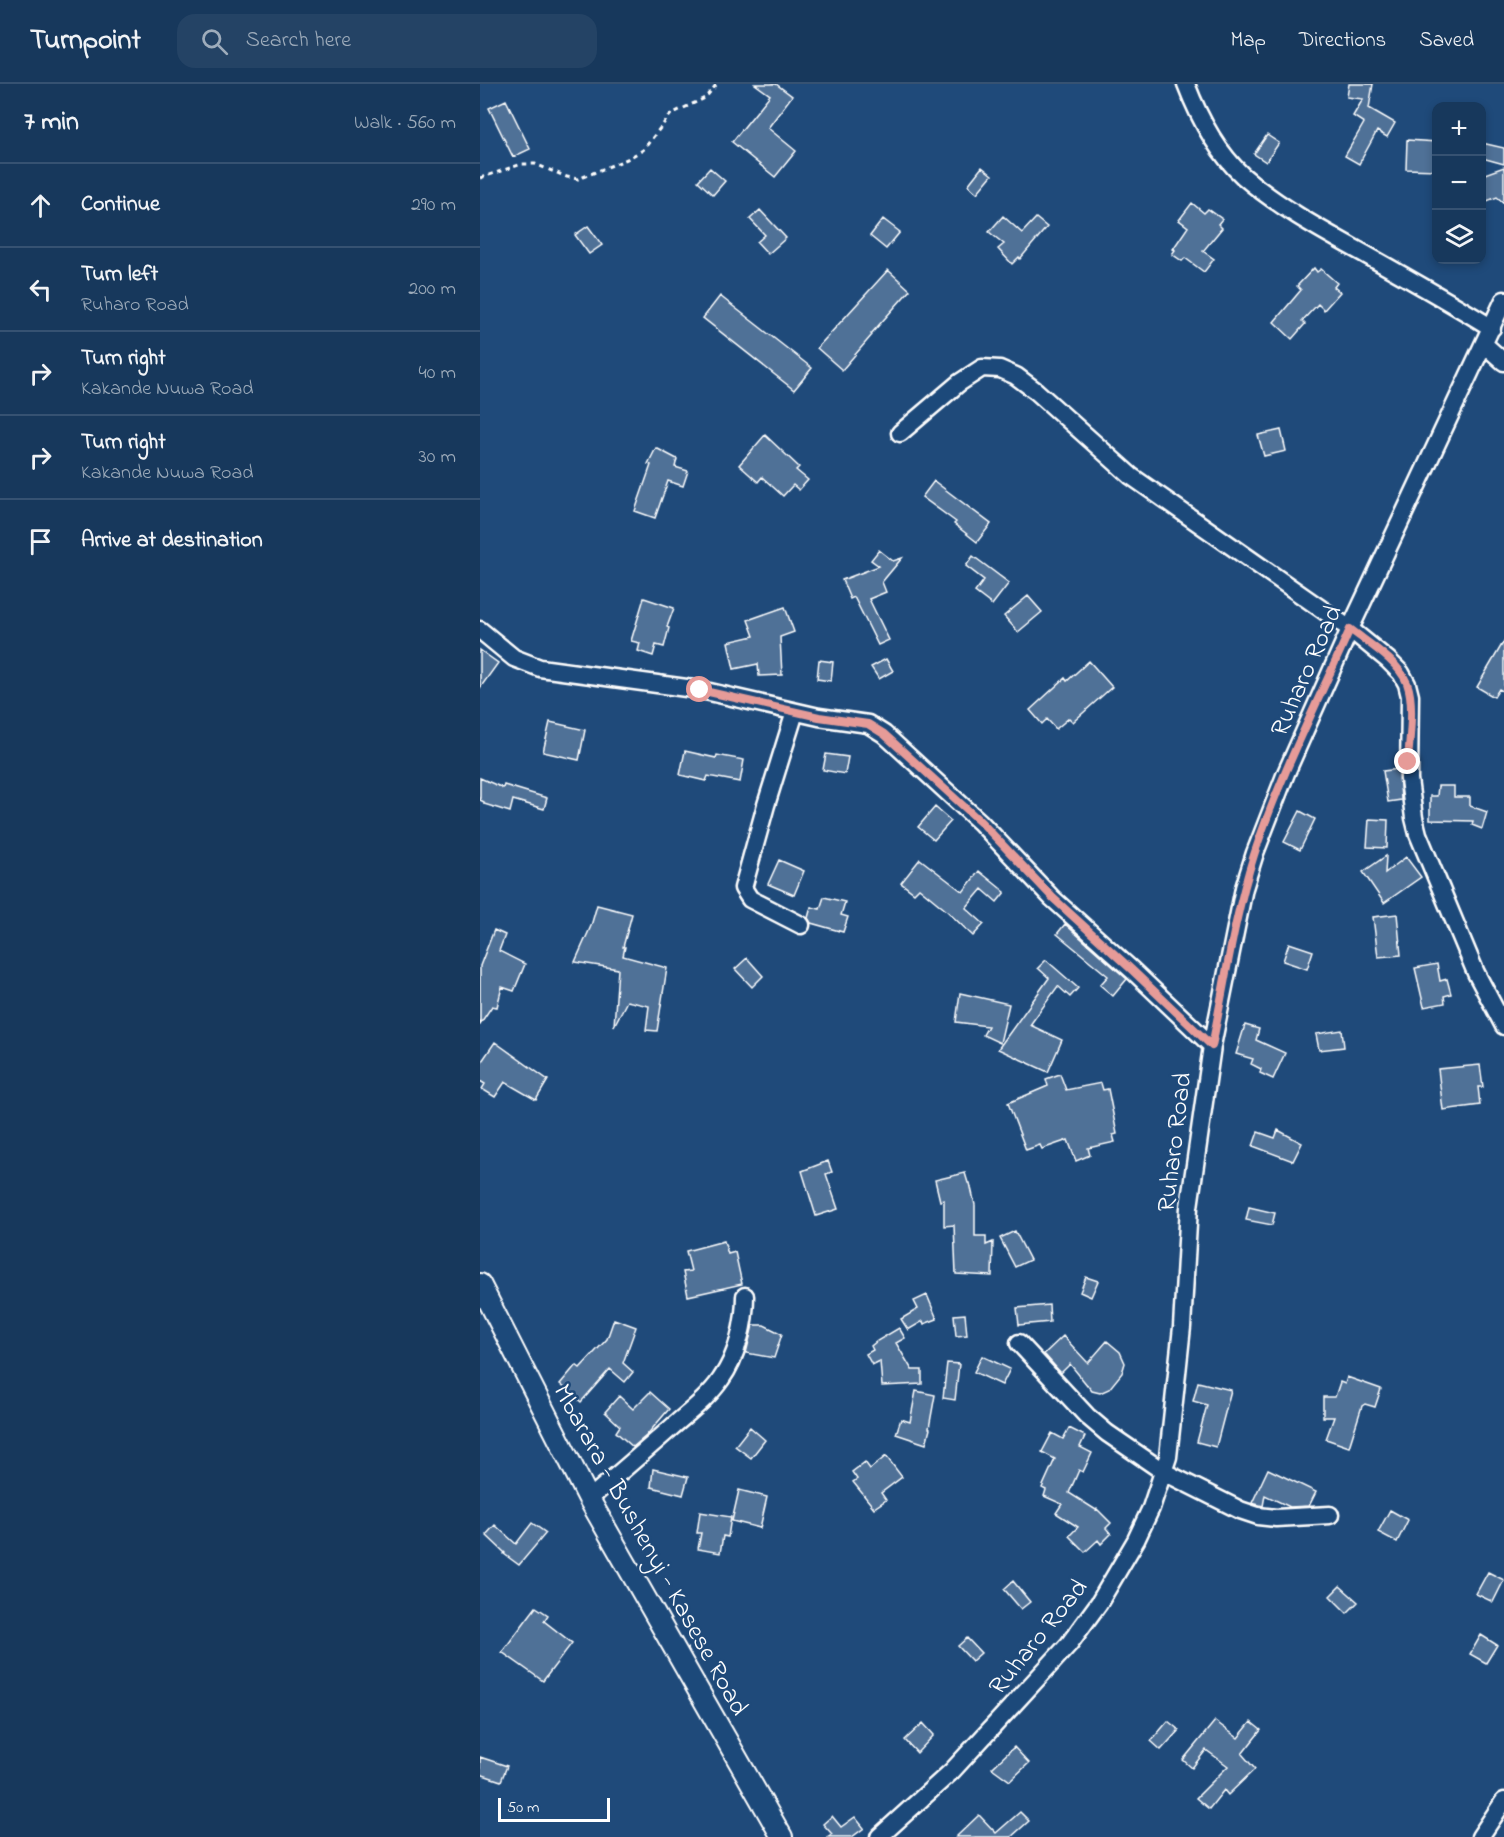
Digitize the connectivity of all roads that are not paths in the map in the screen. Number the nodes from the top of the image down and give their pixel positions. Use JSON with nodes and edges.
{"nodes":[{"id":1,"x":1186,"y":84,"type":"edge"},
{"id":2,"x":1504,"y":300,"type":"edge"},
{"id":3,"x":1492,"y":328,"type":"junction"},
{"id":4,"x":1485,"y":345,"type":"junction"},
{"id":5,"x":1504,"y":362,"type":"edge"},
{"id":6,"x":900,"y":433,"type":"dead end"},
{"id":7,"x":1350,"y":629,"type":"junction"},
{"id":8,"x":480,"y":630,"type":"edge"},
{"id":9,"x":795,"y":712,"type":"junction"},
{"id":10,"x":801,"y":925,"type":"dead end"},
{"id":11,"x":1504,"y":1026,"type":"edge"},
{"id":12,"x":1212,"y":1046,"type":"junction"},
{"id":13,"x":480,"y":1284,"type":"edge"},
{"id":14,"x":745,"y":1296,"type":"dead end"},
{"id":15,"x":1019,"y":1342,"type":"dead end"},
{"id":16,"x":1164,"y":1472,"type":"junction"},
{"id":17,"x":589,"y":1499,"type":"junction"},
{"id":18,"x":1330,"y":1515,"type":"dead end"},
{"id":19,"x":1504,"y":1802,"type":"edge"},
{"id":20,"x":782,"y":1837,"type":"edge"},
{"id":21,"x":879,"y":1837,"type":"edge"},
{"id":22,"x":1480,"y":1837,"type":"edge"}],
"edges":[{"from":1,"to":3,"type":"street"},
{"from":2,"to":3,"type":"street","name":"Ruharo Road"},
{"from":3,"to":4,"type":"street","name":"Ruharo Road"},
{"from":4,"to":5,"type":"street"},
{"from":4,"to":7,"type":"street","name":"Ruharo Road"},
{"from":6,"to":7,"type":"street"},
{"from":7,"to":11,"type":"street"},
{"from":7,"to":12,"type":"street","name":"Ruharo Road"},
{"from":8,"to":9,"type":"street"},
{"from":9,"to":10,"type":"street"},
{"from":9,"to":12,"type":"street"},
{"from":12,"to":16,"type":"street","name":"Ruharo Road"},
{"from":13,"to":17,"type":"main road","name":"Mbarara - Bushenyi - Kasese Road"},
{"from":14,"to":17,"type":"street"},
{"from":15,"to":16,"type":"street"},
{"from":16,"to":18,"type":"street"},
{"from":16,"to":21,"type":"street","name":"Ruharo Road"},
{"from":17,"to":20,"type":"main road","name":"Mbarara - Bushenyi - Kasese Road"},
{"from":19,"to":22,"type":"street"}]}
